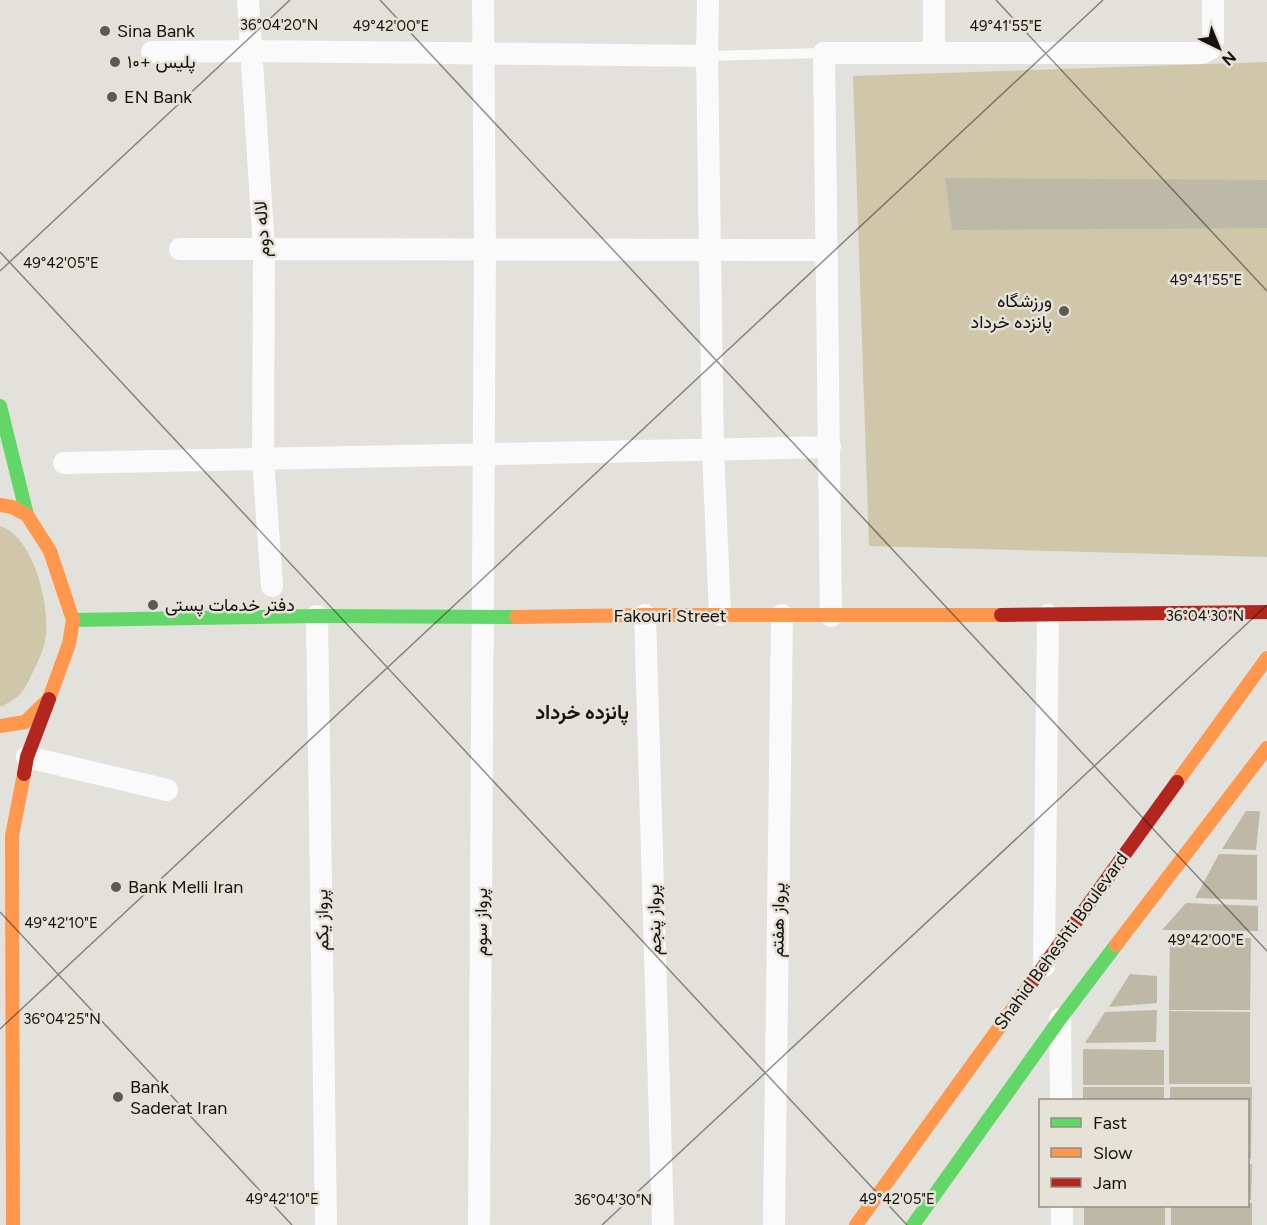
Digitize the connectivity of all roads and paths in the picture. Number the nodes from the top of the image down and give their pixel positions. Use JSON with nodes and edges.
{"nodes":[{"id":1,"x":248,"y":0,"type":"edge"},
{"id":2,"x":483,"y":0,"type":"edge"},
{"id":3,"x":708,"y":0,"type":"edge"},
{"id":4,"x":934,"y":0,"type":"edge"},
{"id":5,"x":1213,"y":0,"type":"edge"},
{"id":6,"x":250,"y":51,"type":"junction"},
{"id":7,"x":152,"y":52,"type":"dead end"},
{"id":8,"x":934,"y":52,"type":"junction"},
{"id":9,"x":824,"y":53,"type":"junction"},
{"id":10,"x":483,"y":54,"type":"junction"},
{"id":11,"x":707,"y":56,"type":"junction"},
{"id":12,"x":180,"y":249,"type":"dead end"},
{"id":13,"x":264,"y":249,"type":"junction"},
{"id":14,"x":485,"y":250,"type":"junction"},
{"id":15,"x":712,"y":250,"type":"junction"},
{"id":16,"x":826,"y":250,"type":"junction"},
{"id":17,"x":0,"y":406,"type":"edge"},
{"id":18,"x":830,"y":447,"type":"junction"},
{"id":19,"x":713,"y":449,"type":"junction"},
{"id":20,"x":483,"y":454,"type":"junction"},
{"id":21,"x":263,"y":459,"type":"junction"},
{"id":22,"x":64,"y":463,"type":"dead end"},
{"id":23,"x":0,"y":505,"type":"edge"},
{"id":24,"x":27,"y":515,"type":"junction"},
{"id":25,"x":272,"y":586,"type":"dead end"},
{"id":26,"x":1267,"y":612,"type":"edge"},
{"id":27,"x":645,"y":615,"type":"junction"},
{"id":28,"x":720,"y":615,"type":"junction"},
{"id":29,"x":782,"y":615,"type":"junction"},
{"id":30,"x":1048,"y":615,"type":"junction"},
{"id":31,"x":317,"y":616,"type":"junction"},
{"id":32,"x":831,"y":616,"type":"junction"},
{"id":33,"x":484,"y":618,"type":"junction"},
{"id":34,"x":73,"y":620,"type":"junction"},
{"id":35,"x":1267,"y":658,"type":"edge"},
{"id":36,"x":49,"y":699,"type":"junction"},
{"id":37,"x":0,"y":726,"type":"edge"},
{"id":38,"x":1267,"y":748,"type":"edge"},
{"id":39,"x":27,"y":757,"type":"junction"},
{"id":40,"x":167,"y":790,"type":"dead end"},
{"id":41,"x":1044,"y":966,"type":"junction"},
{"id":42,"x":1060,"y":1019,"type":"junction"},
{"id":43,"x":1061,"y":1099,"type":"edge"},
{"id":44,"x":1062,"y":1207,"type":"edge"},
{"id":45,"x":13,"y":1225,"type":"edge"},
{"id":46,"x":326,"y":1225,"type":"edge"},
{"id":47,"x":479,"y":1225,"type":"edge"},
{"id":48,"x":663,"y":1225,"type":"edge"},
{"id":49,"x":774,"y":1225,"type":"edge"},
{"id":50,"x":856,"y":1225,"type":"edge"},
{"id":51,"x":913,"y":1225,"type":"edge"},
{"id":52,"x":1062,"y":1225,"type":"edge"}],
"edges":[{"from":1,"to":6,"type":"street","name":"لاله دوم"},
{"from":2,"to":10,"type":"street","name":"پرواز سوم"},
{"from":3,"to":11,"type":"street"},
{"from":4,"to":8,"type":"street"},
{"from":5,"to":8,"type":"street"},
{"from":6,"to":7,"type":"street"},
{"from":6,"to":10,"type":"street"},
{"from":6,"to":13,"type":"street","name":"لاله دوم"},
{"from":8,"to":9,"type":"street"},
{"from":9,"to":11,"type":"lane"},
{"from":9,"to":16,"type":"street"},
{"from":10,"to":11,"type":"street"},
{"from":10,"to":14,"type":"street","name":"پرواز سوم"},
{"from":11,"to":15,"type":"street"},
{"from":12,"to":13,"type":"street"},
{"from":13,"to":14,"type":"street"},
{"from":13,"to":21,"type":"street","name":"لاله دوم"},
{"from":14,"to":15,"type":"street"},
{"from":14,"to":20,"type":"street","name":"پرواز سوم"},
{"from":15,"to":16,"type":"street"},
{"from":15,"to":19,"type":"street"},
{"from":16,"to":18,"type":"street"},
{"from":17,"to":24,"type":"main road"},
{"from":18,"to":19,"type":"street"},
{"from":18,"to":32,"type":"street"},
{"from":19,"to":20,"type":"street"},
{"from":19,"to":28,"type":"street"},
{"from":20,"to":21,"type":"street"},
{"from":20,"to":33,"type":"street","name":"پرواز سوم"},
{"from":21,"to":22,"type":"street"},
{"from":21,"to":25,"type":"street","name":"لاله دوم"},
{"from":23,"to":24,"type":"main road"},
{"from":24,"to":34,"type":"main road"},
{"from":26,"to":30,"type":"main road","name":"Fakouri Street"},
{"from":27,"to":28,"type":"main road","name":"Fakouri Street"},
{"from":27,"to":33,"type":"main road","name":"Fakouri Street"},
{"from":27,"to":48,"type":"street","name":"پرواز پنجم"},
{"from":28,"to":29,"type":"main road","name":"Fakouri Street"},
{"from":29,"to":32,"type":"main road","name":"Fakouri Street"},
{"from":29,"to":49,"type":"street","name":"پرواز هفتم"},
{"from":30,"to":32,"type":"main road","name":"Fakouri Street"},
{"from":30,"to":41,"type":"street"},
{"from":31,"to":33,"type":"main road","name":"Fakouri Street"},
{"from":31,"to":34,"type":"main road","name":"Fakouri Street"},
{"from":31,"to":46,"type":"street","name":"پرواز یکم"},
{"from":33,"to":47,"type":"street","name":"پرواز سوم"},
{"from":34,"to":36,"type":"main road"},
{"from":35,"to":41,"type":"main road","name":"Shahid Beheshti Boulevard"},
{"from":36,"to":37,"type":"main road"},
{"from":36,"to":39,"type":"main road"},
{"from":38,"to":42,"type":"main road"},
{"from":39,"to":40,"type":"street"},
{"from":39,"to":45,"type":"main road"},
{"from":41,"to":50,"type":"main road","name":"Shahid Beheshti Boulevard"},
{"from":42,"to":43,"type":"street"},
{"from":42,"to":51,"type":"main road"},
{"from":44,"to":52,"type":"street"}]}
